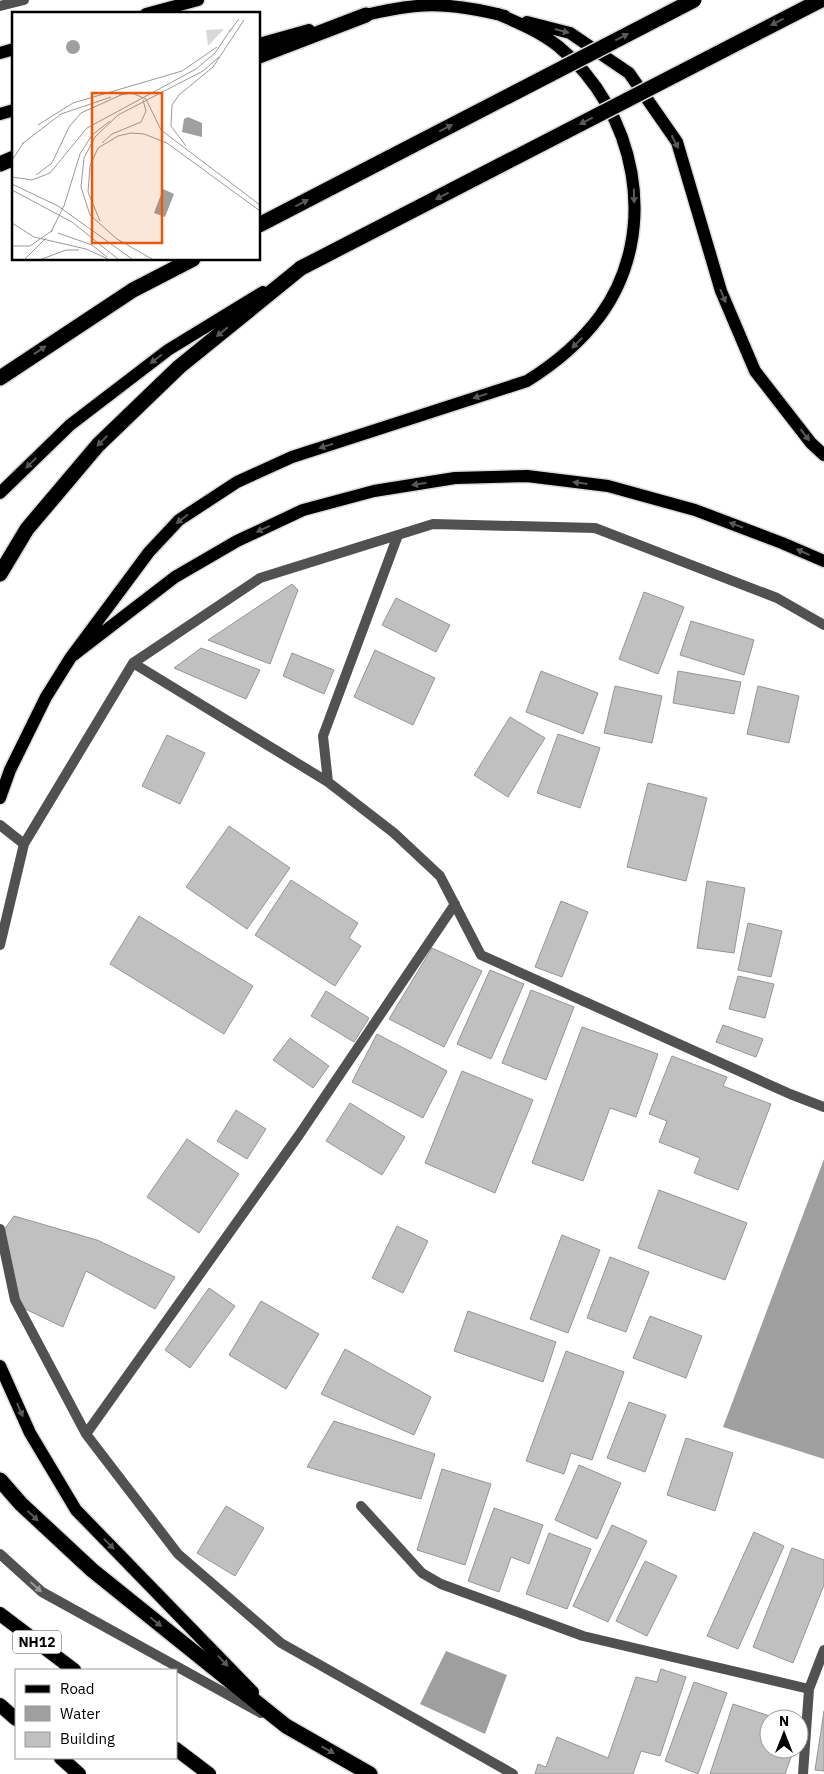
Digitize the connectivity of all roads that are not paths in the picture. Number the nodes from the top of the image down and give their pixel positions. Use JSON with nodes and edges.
{"nodes":[{"id":1,"x":24,"y":0,"type":"edge"},
{"id":2,"x":198,"y":0,"type":"edge"},
{"id":3,"x":694,"y":0,"type":"edge"},
{"id":4,"x":821,"y":0,"type":"edge"},
{"id":5,"x":0,"y":6,"type":"edge"},
{"id":6,"x":153,"y":12,"type":"edge"},
{"id":7,"x":498,"y":14,"type":"junction"},
{"id":8,"x":366,"y":15,"type":"junction"},
{"id":9,"x":260,"y":44,"type":"edge"},
{"id":10,"x":260,"y":56,"type":"edge"},
{"id":11,"x":12,"y":159,"type":"edge"},
{"id":12,"x":0,"y":164,"type":"edge"},
{"id":13,"x":260,"y":224,"type":"edge"},
{"id":14,"x":191,"y":260,"type":"edge"},
{"id":15,"x":301,"y":268,"type":"junction"},
{"id":16,"x":0,"y":378,"type":"edge"},
{"id":17,"x":824,"y":456,"type":"edge"},
{"id":18,"x":0,"y":493,"type":"edge"},
{"id":19,"x":398,"y":535,"type":"junction"},
{"id":20,"x":824,"y":561,"type":"edge"},
{"id":21,"x":0,"y":574,"type":"edge"},
{"id":22,"x":824,"y":624,"type":"edge"},
{"id":23,"x":71,"y":657,"type":"junction"},
{"id":24,"x":133,"y":663,"type":"junction"},
{"id":25,"x":328,"y":782,"type":"junction"},
{"id":26,"x":0,"y":798,"type":"edge"},
{"id":27,"x":0,"y":825,"type":"edge"},
{"id":28,"x":24,"y":844,"type":"junction"},
{"id":29,"x":455,"y":904,"type":"junction"},
{"id":30,"x":0,"y":945,"type":"edge"},
{"id":31,"x":824,"y":1107,"type":"edge"},
{"id":32,"x":0,"y":1229,"type":"edge"},
{"id":33,"x":0,"y":1366,"type":"edge"},
{"id":34,"x":86,"y":1434,"type":"junction"},
{"id":35,"x":0,"y":1480,"type":"edge"},
{"id":36,"x":361,"y":1506,"type":"dead end"},
{"id":37,"x":0,"y":1554,"type":"edge"},
{"id":38,"x":0,"y":1614,"type":"edge"},
{"id":39,"x":824,"y":1650,"type":"edge"},
{"id":40,"x":73,"y":1669,"type":"edge"},
{"id":41,"x":808,"y":1689,"type":"junction"},
{"id":42,"x":0,"y":1705,"type":"edge"},
{"id":43,"x":15,"y":1718,"type":"edge"},
{"id":44,"x":286,"y":1726,"type":"junction"},
{"id":45,"x":178,"y":1751,"type":"edge"},
{"id":46,"x":62,"y":1759,"type":"edge"},
{"id":47,"x":79,"y":1774,"type":"edge"},
{"id":48,"x":209,"y":1774,"type":"edge"},
{"id":49,"x":370,"y":1774,"type":"edge"},
{"id":50,"x":513,"y":1774,"type":"edge"},
{"id":51,"x":804,"y":1774,"type":"edge"}],
"edges":[{"from":1,"to":5,"type":"street"},
{"from":2,"to":6,"type":"main road"},
{"from":13,"to":3,"type":"highway","one_way":true,"bridge":true},
{"from":4,"to":15,"type":"highway","one_way":true,"bridge":true},
{"from":7,"to":8,"type":"main road"},
{"from":7,"to":17,"type":"main road","one_way":true},
{"from":7,"to":23,"type":"main road","one_way":true},
{"from":8,"to":9,"type":"main road"},
{"from":8,"to":10,"type":"highway"},
{"from":11,"to":12,"type":"highway"},
{"from":16,"to":14,"type":"highway","one_way":true},
{"from":15,"to":18,"type":"main road","one_way":true},
{"from":15,"to":21,"type":"highway","one_way":true},
{"from":19,"to":22,"type":"street"},
{"from":19,"to":24,"type":"street"},
{"from":19,"to":25,"type":"street"},
{"from":20,"to":23,"type":"main road","one_way":true},
{"from":23,"to":26,"type":"main road"},
{"from":24,"to":25,"type":"street"},
{"from":24,"to":28,"type":"street"},
{"from":25,"to":29,"type":"street"},
{"from":27,"to":28,"type":"street"},
{"from":28,"to":30,"type":"street"},
{"from":29,"to":31,"type":"street"},
{"from":29,"to":34,"type":"street"},
{"from":32,"to":34,"type":"street"},
{"from":33,"to":44,"type":"main road","one_way":true},
{"from":34,"to":50,"type":"street"},
{"from":35,"to":44,"type":"highway","one_way":true},
{"from":36,"to":41,"type":"street"},
{"from":37,"to":44,"type":"street","one_way":true},
{"from":38,"to":40,"type":"highway","number":"NH12"},
{"from":39,"to":41,"type":"street"},
{"from":41,"to":51,"type":"street"},
{"from":42,"to":43,"type":"highway"},
{"from":44,"to":49,"type":"highway","one_way":true},
{"from":45,"to":48,"type":"highway"},
{"from":46,"to":47,"type":"highway"}]}
